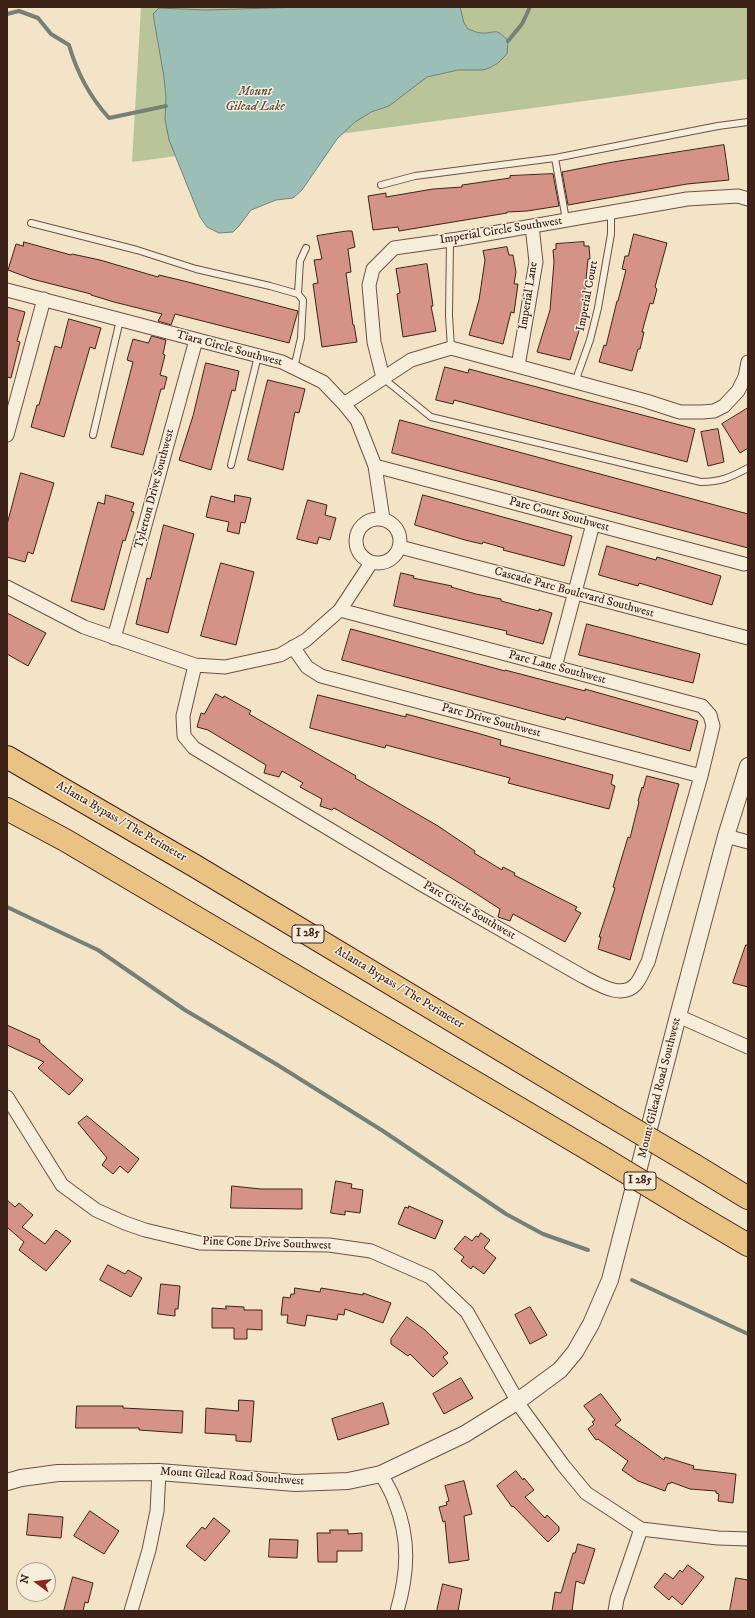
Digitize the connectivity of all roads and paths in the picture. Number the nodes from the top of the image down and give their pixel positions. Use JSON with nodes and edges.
{"nodes":[{"id":1,"x":748,"y":122,"type":"edge"},
{"id":2,"x":555,"y":158,"type":"junction"},
{"id":3,"x":381,"y":185,"type":"dead end"},
{"id":4,"x":748,"y":199,"type":"edge"},
{"id":5,"x":611,"y":212,"type":"junction"},
{"id":6,"x":566,"y":220,"type":"junction"},
{"id":7,"x":31,"y":223,"type":"dead end"},
{"id":8,"x":532,"y":226,"type":"junction"},
{"id":9,"x":450,"y":240,"type":"junction"},
{"id":10,"x":306,"y":248,"type":"dead end"},
{"id":11,"x":7,"y":290,"type":"edge"},
{"id":12,"x":298,"y":294,"type":"junction"},
{"id":13,"x":44,"y":299,"type":"junction"},
{"id":14,"x":120,"y":320,"type":"junction"},
{"id":15,"x":196,"y":340,"type":"junction"},
{"id":16,"x":451,"y":348,"type":"junction"},
{"id":17,"x":258,"y":356,"type":"junction"},
{"id":18,"x":748,"y":362,"type":"edge"},
{"id":19,"x":518,"y":366,"type":"junction"},
{"id":20,"x":294,"y":368,"type":"junction"},
{"id":21,"x":383,"y":378,"type":"junction"},
{"id":22,"x":575,"y":382,"type":"junction"},
{"id":23,"x":344,"y":404,"type":"junction"},
{"id":24,"x":7,"y":435,"type":"edge"},
{"id":25,"x":93,"y":435,"type":"dead end"},
{"id":26,"x":231,"y":465,"type":"dead end"},
{"id":27,"x":375,"y":466,"type":"junction"},
{"id":28,"x":748,"y":468,"type":"edge"},
{"id":29,"x":383,"y":520,"type":"junction"},
{"id":30,"x":592,"y":524,"type":"junction"},
{"id":31,"x":400,"y":547,"type":"junction"},
{"id":32,"x":371,"y":563,"type":"junction"},
{"id":33,"x":744,"y":564,"type":"dead end"},
{"id":34,"x":7,"y":587,"type":"edge"},
{"id":35,"x":574,"y":592,"type":"junction"},
{"id":36,"x":340,"y":610,"type":"junction"},
{"id":37,"x":114,"y":638,"type":"junction"},
{"id":38,"x":748,"y":638,"type":"edge"},
{"id":39,"x":293,"y":647,"type":"junction"},
{"id":40,"x":195,"y":665,"type":"junction"},
{"id":41,"x":555,"y":667,"type":"junction"},
{"id":42,"x":7,"y":757,"type":"edge"},
{"id":43,"x":748,"y":766,"type":"edge"},
{"id":44,"x":701,"y":776,"type":"junction"},
{"id":45,"x":7,"y":809,"type":"edge"},
{"id":46,"x":726,"y":836,"type":"junction"},
{"id":47,"x":748,"y":842,"type":"edge"},
{"id":48,"x":678,"y":1016,"type":"junction"},
{"id":49,"x":748,"y":1047,"type":"edge"},
{"id":50,"x":7,"y":1096,"type":"edge"},
{"id":51,"x":748,"y":1198,"type":"edge"},
{"id":52,"x":748,"y":1245,"type":"edge"},
{"id":53,"x":518,"y":1401,"type":"junction"},
{"id":54,"x":159,"y":1472,"type":"junction"},
{"id":55,"x":381,"y":1474,"type":"junction"},
{"id":56,"x":7,"y":1482,"type":"edge"},
{"id":57,"x":641,"y":1529,"type":"junction"},
{"id":58,"x":748,"y":1539,"type":"edge"},
{"id":59,"x":131,"y":1611,"type":"edge"},
{"id":60,"x":397,"y":1611,"type":"edge"},
{"id":61,"x":615,"y":1611,"type":"edge"}],
"edges":[{"from":1,"to":2,"type":"lane"},
{"from":2,"to":3,"type":"lane"},
{"from":2,"to":6,"type":"lane"},
{"from":4,"to":5,"type":"street","name":"Imperial Circle Southwest"},
{"from":5,"to":6,"type":"street","name":"Imperial Circle Southwest"},
{"from":5,"to":22,"type":"lane","name":"Imperial Court"},
{"from":6,"to":8,"type":"street","name":"Imperial Circle Southwest"},
{"from":7,"to":12,"type":"lane"},
{"from":8,"to":9,"type":"street","name":"Imperial Circle Southwest"},
{"from":8,"to":19,"type":"street","name":"Imperial Lane"},
{"from":9,"to":16,"type":"lane"},
{"from":9,"to":21,"type":"street","name":"Imperial Circle Southwest"},
{"from":10,"to":12,"type":"lane"},
{"from":11,"to":13,"type":"street","name":"Tiara Circle Southwest"},
{"from":12,"to":20,"type":"lane"},
{"from":13,"to":14,"type":"street","name":"Tiara Circle Southwest"},
{"from":13,"to":24,"type":"street"},
{"from":14,"to":15,"type":"street","name":"Tiara Circle Southwest"},
{"from":14,"to":25,"type":"lane"},
{"from":15,"to":17,"type":"street","name":"Tiara Circle Southwest"},
{"from":15,"to":37,"type":"street","name":"Tylerton Drive Southwest"},
{"from":16,"to":19,"type":"street"},
{"from":16,"to":21,"type":"street"},
{"from":17,"to":20,"type":"street","name":"Tiara Circle Southwest"},
{"from":17,"to":26,"type":"lane"},
{"from":18,"to":22,"type":"street"},
{"from":19,"to":22,"type":"street"},
{"from":20,"to":23,"type":"street","name":"Tiara Circle Southwest"},
{"from":21,"to":23,"type":"street"},
{"from":21,"to":28,"type":"lane"},
{"from":23,"to":27,"type":"street","name":"Tiara Circle Southwest"},
{"from":27,"to":29,"type":"street","name":"Tiara Circle Southwest"},
{"from":27,"to":30,"type":"street","name":"Parc Court Southwest"},
{"from":29,"to":31,"type":"street"},
{"from":29,"to":32,"type":"street"},
{"from":30,"to":33,"type":"street","name":"Parc Court Southwest"},
{"from":30,"to":35,"type":"street"},
{"from":31,"to":32,"type":"street"},
{"from":31,"to":35,"type":"street","name":"Cascade Parc Boulevard Southwest"},
{"from":32,"to":36,"type":"street"},
{"from":34,"to":37,"type":"street"},
{"from":35,"to":38,"type":"street","name":"Cascade Parc Boulevard Southwest"},
{"from":35,"to":41,"type":"street"},
{"from":36,"to":39,"type":"street"},
{"from":36,"to":41,"type":"street","name":"Parc Lane Southwest"},
{"from":37,"to":40,"type":"street"},
{"from":39,"to":40,"type":"street"},
{"from":39,"to":44,"type":"street","name":"Parc Drive Southwest"},
{"from":40,"to":44,"type":"street","name":"Parc Circle Southwest"},
{"from":41,"to":44,"type":"street","name":"Parc Lane Southwest"},
{"from":42,"to":51,"type":"highway","name":"Atlanta Bypass / The Perimeter","number":"I 285","bridge":true},
{"from":43,"to":46,"type":"street","name":"Mount Gilead Road Southwest"},
{"from":45,"to":52,"type":"highway","number":"I 285","bridge":true},
{"from":46,"to":47,"type":"street"},
{"from":46,"to":48,"type":"street","name":"Mount Gilead Road Southwest"},
{"from":48,"to":49,"type":"street"},
{"from":48,"to":53,"type":"street","name":"Mount Gilead Road Southwest"},
{"from":50,"to":53,"type":"street","name":"Pine Cone Drive Southwest"},
{"from":53,"to":55,"type":"street","name":"Mount Gilead Road Southwest"},
{"from":53,"to":57,"type":"street","name":"Pine Cone Drive Southwest"},
{"from":54,"to":55,"type":"street","name":"Mount Gilead Road Southwest"},
{"from":54,"to":56,"type":"street","name":"Mount Gilead Road Southwest"},
{"from":54,"to":59,"type":"street"},
{"from":55,"to":60,"type":"street"},
{"from":57,"to":58,"type":"street"},
{"from":57,"to":61,"type":"street"}]}
